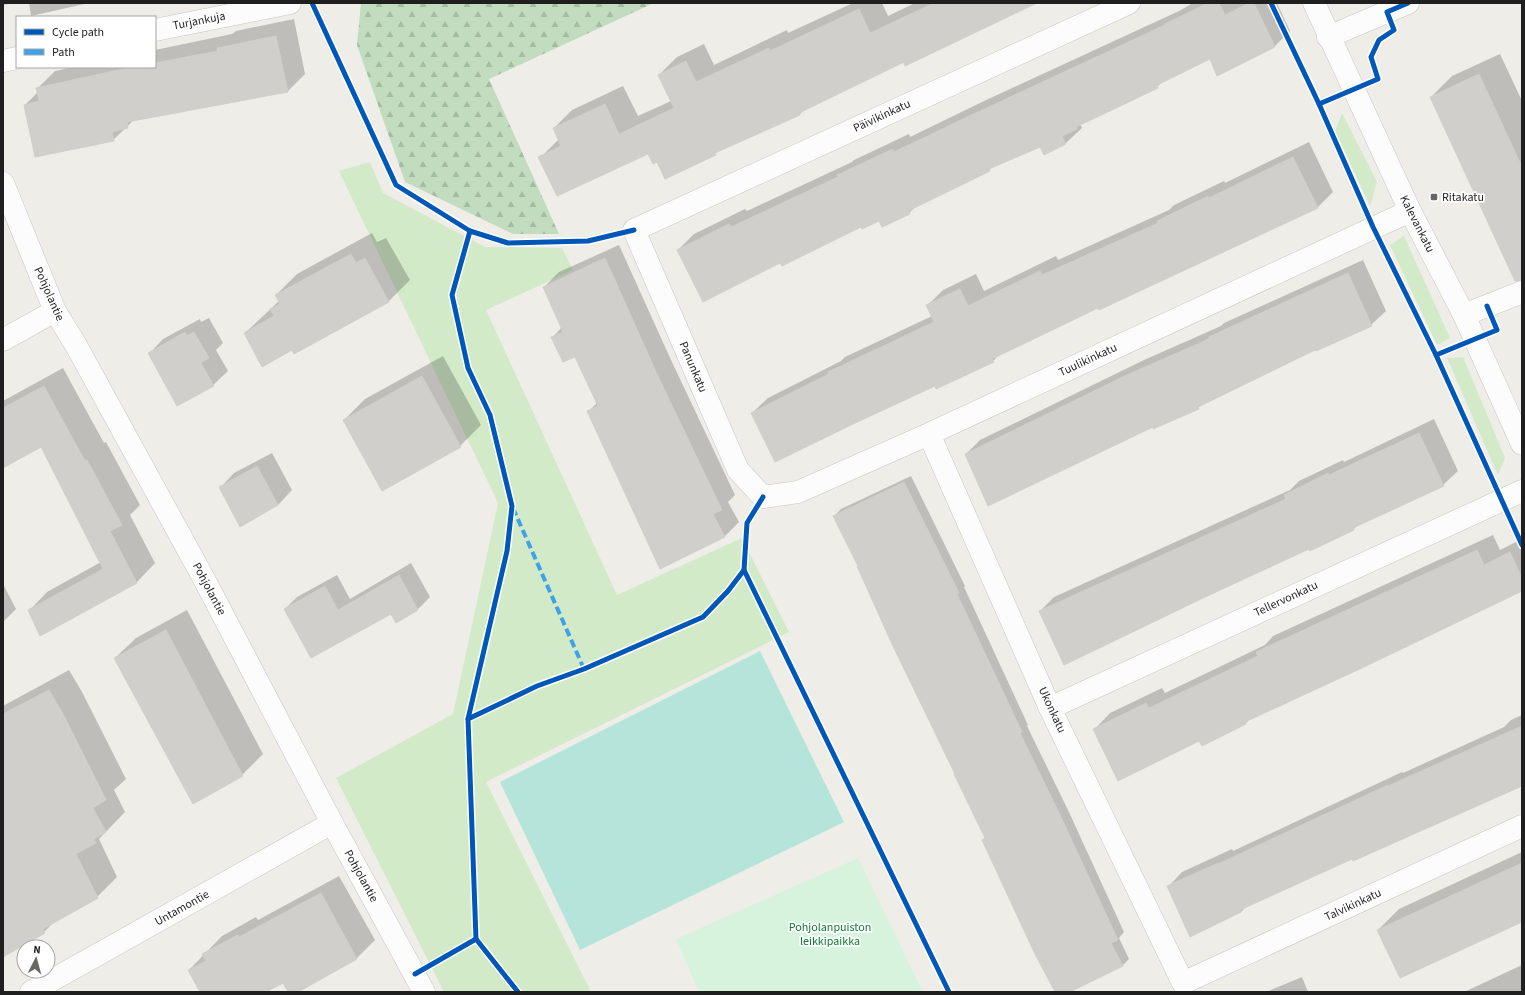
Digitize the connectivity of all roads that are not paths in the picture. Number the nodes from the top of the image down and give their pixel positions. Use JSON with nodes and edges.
{"nodes":[{"id":1,"x":290,"y":3,"type":"edge"},
{"id":2,"x":1129,"y":3,"type":"edge"},
{"id":3,"x":1314,"y":3,"type":"edge"},
{"id":4,"x":1408,"y":3,"type":"edge"},
{"id":5,"x":156,"y":30,"type":"edge"},
{"id":6,"x":1328,"y":37,"type":"junction"},
{"id":7,"x":16,"y":58,"type":"edge"},
{"id":8,"x":3,"y":61,"type":"edge"},
{"id":9,"x":3,"y":183,"type":"edge"},
{"id":10,"x":1410,"y":211,"type":"junction"},
{"id":11,"x":634,"y":230,"type":"joint"},
{"id":12,"x":1522,"y":292,"type":"edge"},
{"id":13,"x":55,"y":311,"type":"junction"},
{"id":14,"x":1464,"y":315,"type":"junction"},
{"id":15,"x":3,"y":340,"type":"edge"},
{"id":16,"x":929,"y":434,"type":"junction"},
{"id":17,"x":1522,"y":444,"type":"edge"},
{"id":18,"x":1522,"y":491,"type":"edge"},
{"id":19,"x":763,"y":497,"type":"joint"},
{"id":20,"x":1050,"y":708,"type":"junction"},
{"id":21,"x":332,"y":823,"type":"junction"},
{"id":22,"x":1522,"y":826,"type":"edge"},
{"id":23,"x":1183,"y":983,"type":"joint"},
{"id":24,"x":31,"y":992,"type":"edge"},
{"id":25,"x":424,"y":992,"type":"edge"}],
"edges":[{"from":1,"to":5,"type":"street","name":"Turjankuja"},
{"from":2,"to":11,"type":"street","name":"Päivikinkatu"},
{"from":3,"to":6,"type":"street","name":"Kalevankatu"},
{"from":4,"to":6,"type":"street"},
{"from":6,"to":10,"type":"street","name":"Kalevankatu"},
{"from":7,"to":8,"type":"street"},
{"from":9,"to":13,"type":"street","name":"Pohjolantie"},
{"from":10,"to":14,"type":"street","name":"Kalevankatu"},
{"from":10,"to":16,"type":"street","name":"Tuulikinkatu"},
{"from":11,"to":19,"type":"street","name":"Panunkatu"},
{"from":12,"to":14,"type":"street"},
{"from":13,"to":15,"type":"street"},
{"from":13,"to":21,"type":"street","name":"Pohjolantie"},
{"from":14,"to":17,"type":"street","name":"Kalevankatu"},
{"from":16,"to":19,"type":"street","name":"Tuulikinkatu"},
{"from":16,"to":20,"type":"street","name":"Ukonkatu"},
{"from":18,"to":20,"type":"street","name":"Tellervonkatu"},
{"from":20,"to":23,"type":"street","name":"Ukonkatu"},
{"from":21,"to":24,"type":"street","name":"Untamontie"},
{"from":21,"to":25,"type":"street","name":"Pohjolantie"},
{"from":22,"to":23,"type":"street","name":"Talvikinkatu"}]}
